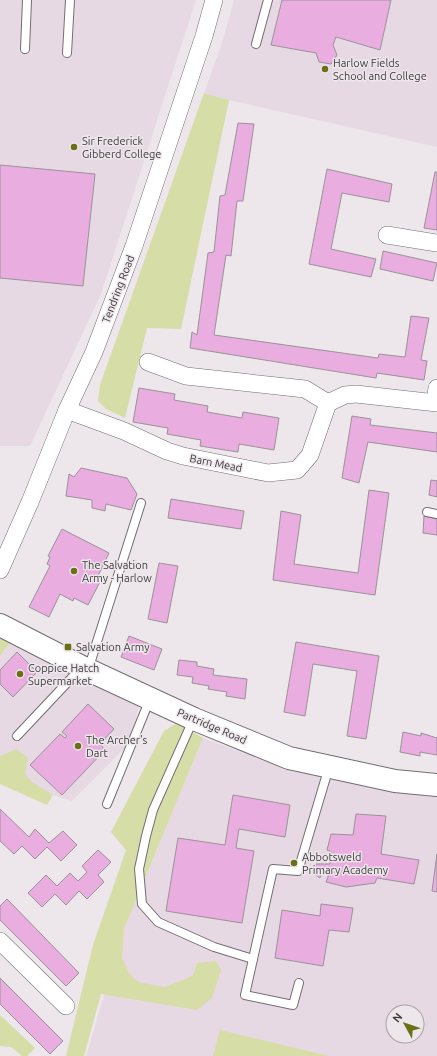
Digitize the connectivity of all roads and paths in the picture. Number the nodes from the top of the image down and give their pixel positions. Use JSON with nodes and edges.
{"nodes":[{"id":1,"x":26,"y":0,"type":"edge"},
{"id":2,"x":70,"y":0,"type":"edge"},
{"id":3,"x":214,"y":0,"type":"edge"},
{"id":4,"x":268,"y":0,"type":"edge"},
{"id":5,"x":256,"y":44,"type":"dead end"},
{"id":6,"x":25,"y":49,"type":"dead end"},
{"id":7,"x":67,"y":53,"type":"dead end"},
{"id":8,"x":387,"y":236,"type":"dead end"},
{"id":9,"x":437,"y":243,"type":"edge"},
{"id":10,"x":148,"y":362,"type":"dead end"},
{"id":11,"x":436,"y":398,"type":"edge"},
{"id":12,"x":328,"y":403,"type":"junction"},
{"id":13,"x":67,"y":410,"type":"junction"},
{"id":14,"x":141,"y":503,"type":"dead end"},
{"id":15,"x":426,"y":512,"type":"dead end"},
{"id":16,"x":437,"y":514,"type":"edge"},
{"id":17,"x":0,"y":570,"type":"edge"},
{"id":18,"x":0,"y":625,"type":"edge"},
{"id":19,"x":85,"y":668,"type":"junction"},
{"id":20,"x":150,"y":698,"type":"junction"},
{"id":21,"x":194,"y":719,"type":"junction"},
{"id":22,"x":16,"y":736,"type":"dead end"},
{"id":23,"x":330,"y":767,"type":"junction"},
{"id":24,"x":437,"y":785,"type":"edge"},
{"id":25,"x":107,"y":804,"type":"dead end"},
{"id":26,"x":0,"y":941,"type":"edge"},
{"id":27,"x":253,"y":959,"type":"junction"},
{"id":28,"x":299,"y":983,"type":"dead end"},
{"id":29,"x":66,"y":1006,"type":"dead end"}],
"edges":[{"from":1,"to":6,"type":"lane"},
{"from":2,"to":7,"type":"lane"},
{"from":3,"to":13,"type":"street","name":"Tendring Road"},
{"from":4,"to":5,"type":"lane"},
{"from":8,"to":9,"type":"street"},
{"from":10,"to":12,"type":"street"},
{"from":11,"to":12,"type":"street"},
{"from":12,"to":13,"type":"street","name":"Barn Mead"},
{"from":13,"to":17,"type":"street","name":"Tendring Road"},
{"from":14,"to":19,"type":"lane"},
{"from":15,"to":16,"type":"lane"},
{"from":18,"to":19,"type":"street","name":"Partridge Road"},
{"from":19,"to":20,"type":"street","name":"Partridge Road"},
{"from":19,"to":22,"type":"lane"},
{"from":20,"to":21,"type":"street","name":"Partridge Road"},
{"from":20,"to":25,"type":"lane"},
{"from":21,"to":23,"type":"street","name":"Partridge Road"},
{"from":21,"to":27,"type":"lane"},
{"from":23,"to":24,"type":"street","name":"Partridge Road"},
{"from":23,"to":27,"type":"lane"},
{"from":26,"to":29,"type":"street"},
{"from":27,"to":28,"type":"lane"}]}
